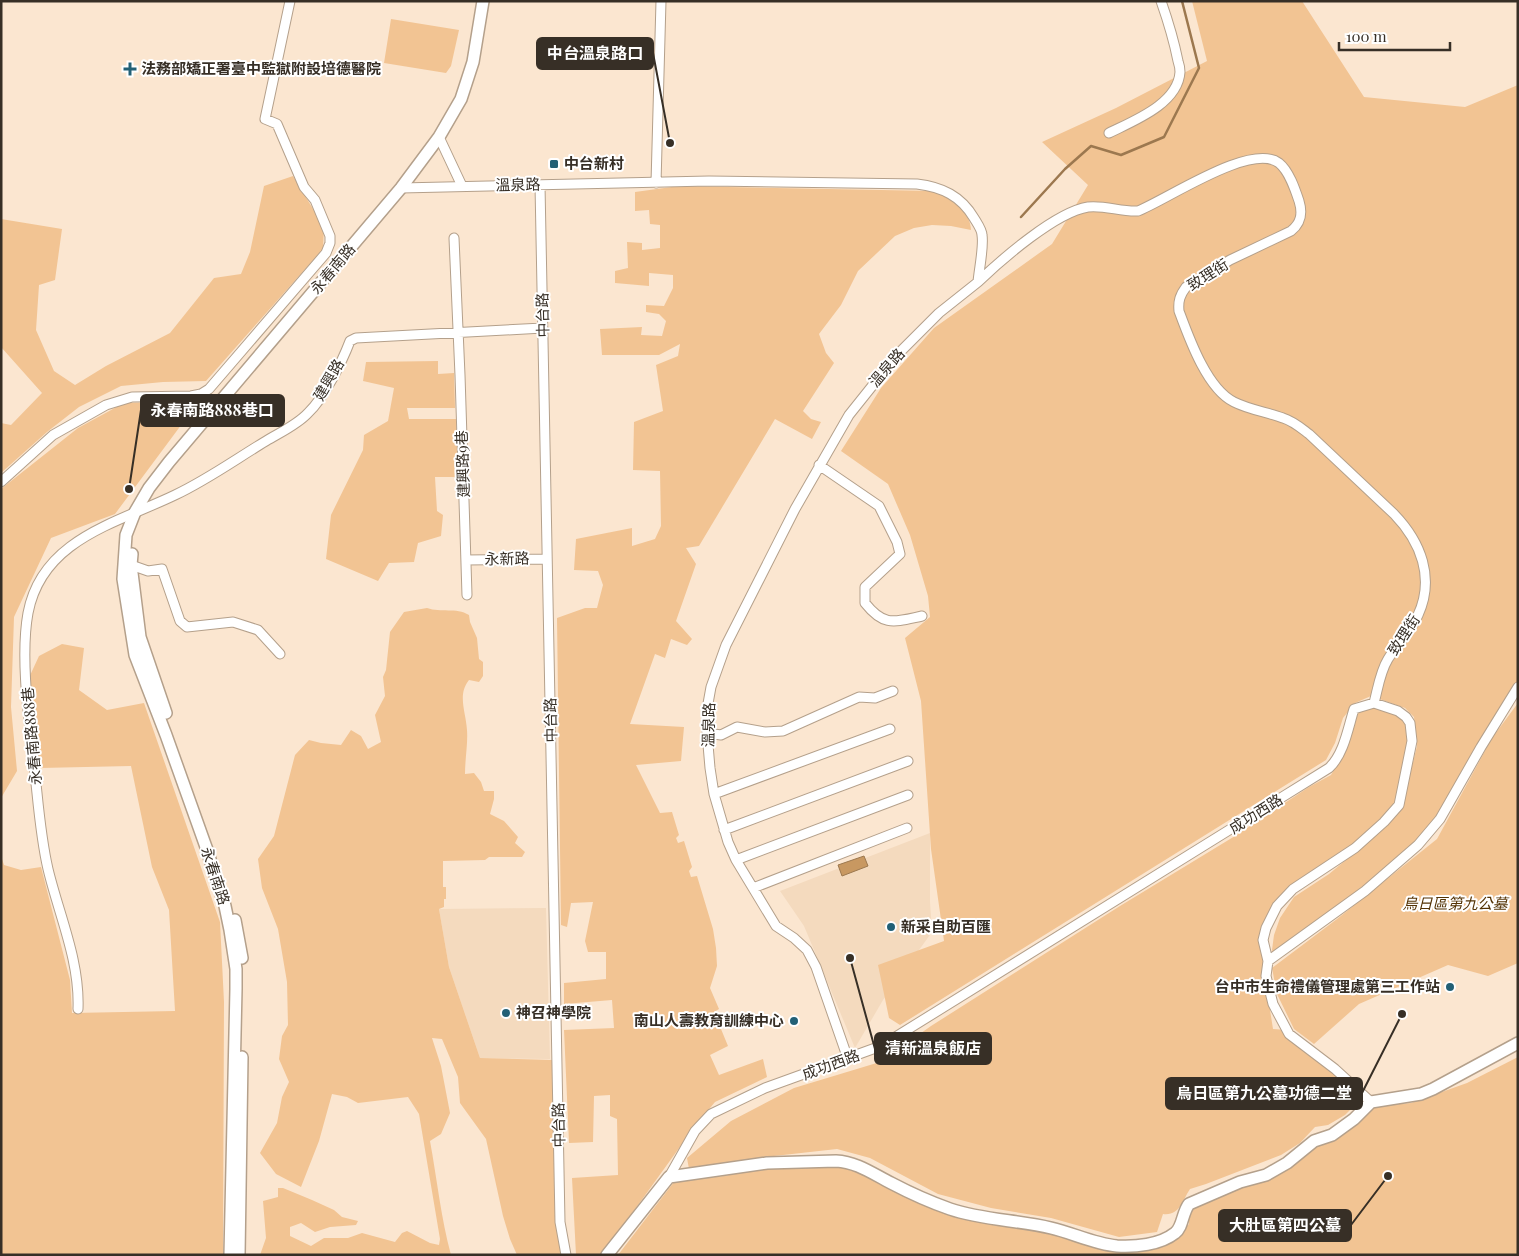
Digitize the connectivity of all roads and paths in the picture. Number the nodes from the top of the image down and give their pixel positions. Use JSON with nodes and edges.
{"nodes":[{"id":1,"x":290,"y":1,"type":"edge"},
{"id":2,"x":483,"y":1,"type":"edge"},
{"id":3,"x":661,"y":1,"type":"edge"},
{"id":4,"x":1161,"y":1,"type":"edge"},
{"id":5,"x":1110,"y":133,"type":"dead end"},
{"id":6,"x":439,"y":137,"type":"junction"},
{"id":7,"x":656,"y":183,"type":"junction"},
{"id":8,"x":540,"y":184,"type":"junction"},
{"id":9,"x":462,"y":186,"type":"junction"},
{"id":10,"x":401,"y":188,"type":"junction"},
{"id":11,"x":454,"y":238,"type":"dead end"},
{"id":12,"x":978,"y":282,"type":"junction"},
{"id":13,"x":543,"y":328,"type":"junction"},
{"id":14,"x":457,"y":332,"type":"junction"},
{"id":15,"x":819,"y":465,"type":"junction"},
{"id":16,"x":1,"y":482,"type":"edge"},
{"id":17,"x":135,"y":512,"type":"junction"},
{"id":18,"x":547,"y":559,"type":"junction"},
{"id":19,"x":466,"y":560,"type":"junction"},
{"id":20,"x":131,"y":566,"type":"junction"},
{"id":21,"x":467,"y":595,"type":"dead end"},
{"id":22,"x":922,"y":616,"type":"dead end"},
{"id":23,"x":280,"y":654,"type":"dead end"},
{"id":24,"x":1518,"y":687,"type":"edge"},
{"id":25,"x":893,"y":691,"type":"dead end"},
{"id":26,"x":1374,"y":703,"type":"junction"},
{"id":27,"x":890,"y":729,"type":"dead end"},
{"id":28,"x":707,"y":733,"type":"junction"},
{"id":29,"x":908,"y":761,"type":"dead end"},
{"id":30,"x":714,"y":794,"type":"junction"},
{"id":31,"x":908,"y":795,"type":"dead end"},
{"id":32,"x":908,"y":828,"type":"dead end"},
{"id":33,"x":724,"y":830,"type":"junction"},
{"id":34,"x":736,"y":860,"type":"junction"},
{"id":35,"x":753,"y":888,"type":"junction"},
{"id":36,"x":228,"y":905,"type":"junction"},
{"id":37,"x":1268,"y":961,"type":"junction"},
{"id":38,"x":78,"y":1009,"type":"dead end"},
{"id":39,"x":1518,"y":1042,"type":"edge"},
{"id":40,"x":848,"y":1059,"type":"junction"},
{"id":41,"x":1371,"y":1102,"type":"junction"},
{"id":42,"x":669,"y":1177,"type":"junction"},
{"id":43,"x":235,"y":1210,"type":"junction"},
{"id":44,"x":230,"y":1255,"type":"edge"},
{"id":45,"x":239,"y":1255,"type":"edge"},
{"id":46,"x":566,"y":1255,"type":"edge"},
{"id":47,"x":607,"y":1255,"type":"edge"}],
"edges":[{"from":1,"to":16,"type":"street"},
{"from":2,"to":6,"type":"street","name":"永春南路"},
{"from":3,"to":7,"type":"street"},
{"from":4,"to":5,"type":"street"},
{"from":6,"to":9,"type":"street"},
{"from":6,"to":10,"type":"street","name":"永春南路"},
{"from":7,"to":8,"type":"street","name":"溫泉路"},
{"from":7,"to":12,"type":"street","name":"溫泉路"},
{"from":8,"to":9,"type":"street","name":"溫泉路"},
{"from":8,"to":13,"type":"street","name":"中台路"},
{"from":9,"to":10,"type":"street","name":"溫泉路"},
{"from":10,"to":17,"type":"street","name":"永春南路"},
{"from":11,"to":14,"type":"street","name":"建興路9巷"},
{"from":12,"to":15,"type":"street","name":"溫泉路"},
{"from":12,"to":26,"type":"street","name":"致理街"},
{"from":13,"to":14,"type":"street","name":"建興路"},
{"from":13,"to":18,"type":"street","name":"中台路"},
{"from":14,"to":17,"type":"street","name":"建興路"},
{"from":14,"to":19,"type":"street","name":"建興路9巷"},
{"from":15,"to":22,"type":"street"},
{"from":15,"to":28,"type":"street","name":"溫泉路"},
{"from":17,"to":20,"type":"street","name":"永春南路"},
{"from":17,"to":36,"type":"street","name":"永春南路"},
{"from":17,"to":38,"type":"street","name":"永春南路888巷"},
{"from":18,"to":19,"type":"street","name":"永新路"},
{"from":18,"to":46,"type":"street","name":"中台路"},
{"from":19,"to":21,"type":"street","name":"建興路9巷"},
{"from":20,"to":23,"type":"street"},
{"from":20,"to":36,"type":"street","name":"永春南路"},
{"from":24,"to":37,"type":"street"},
{"from":25,"to":28,"type":"street"},
{"from":26,"to":37,"type":"street"},
{"from":26,"to":40,"type":"street","name":"成功西路"},
{"from":27,"to":30,"type":"street"},
{"from":28,"to":30,"type":"street","name":"溫泉路"},
{"from":29,"to":33,"type":"street"},
{"from":30,"to":33,"type":"street","name":"溫泉路"},
{"from":31,"to":34,"type":"street"},
{"from":32,"to":35,"type":"street"},
{"from":33,"to":34,"type":"street","name":"溫泉路"},
{"from":34,"to":35,"type":"street","name":"溫泉路"},
{"from":35,"to":40,"type":"street","name":"溫泉路"},
{"from":36,"to":43,"type":"street","name":"永春南路"},
{"from":37,"to":41,"type":"street"},
{"from":39,"to":41,"type":"street"},
{"from":40,"to":42,"type":"street","name":"成功西路"},
{"from":41,"to":42,"type":"street"},
{"from":42,"to":47,"type":"street","name":"成功西路"},
{"from":43,"to":44,"type":"street","name":"永春南路"},
{"from":43,"to":45,"type":"street","name":"永春南路"}]}
